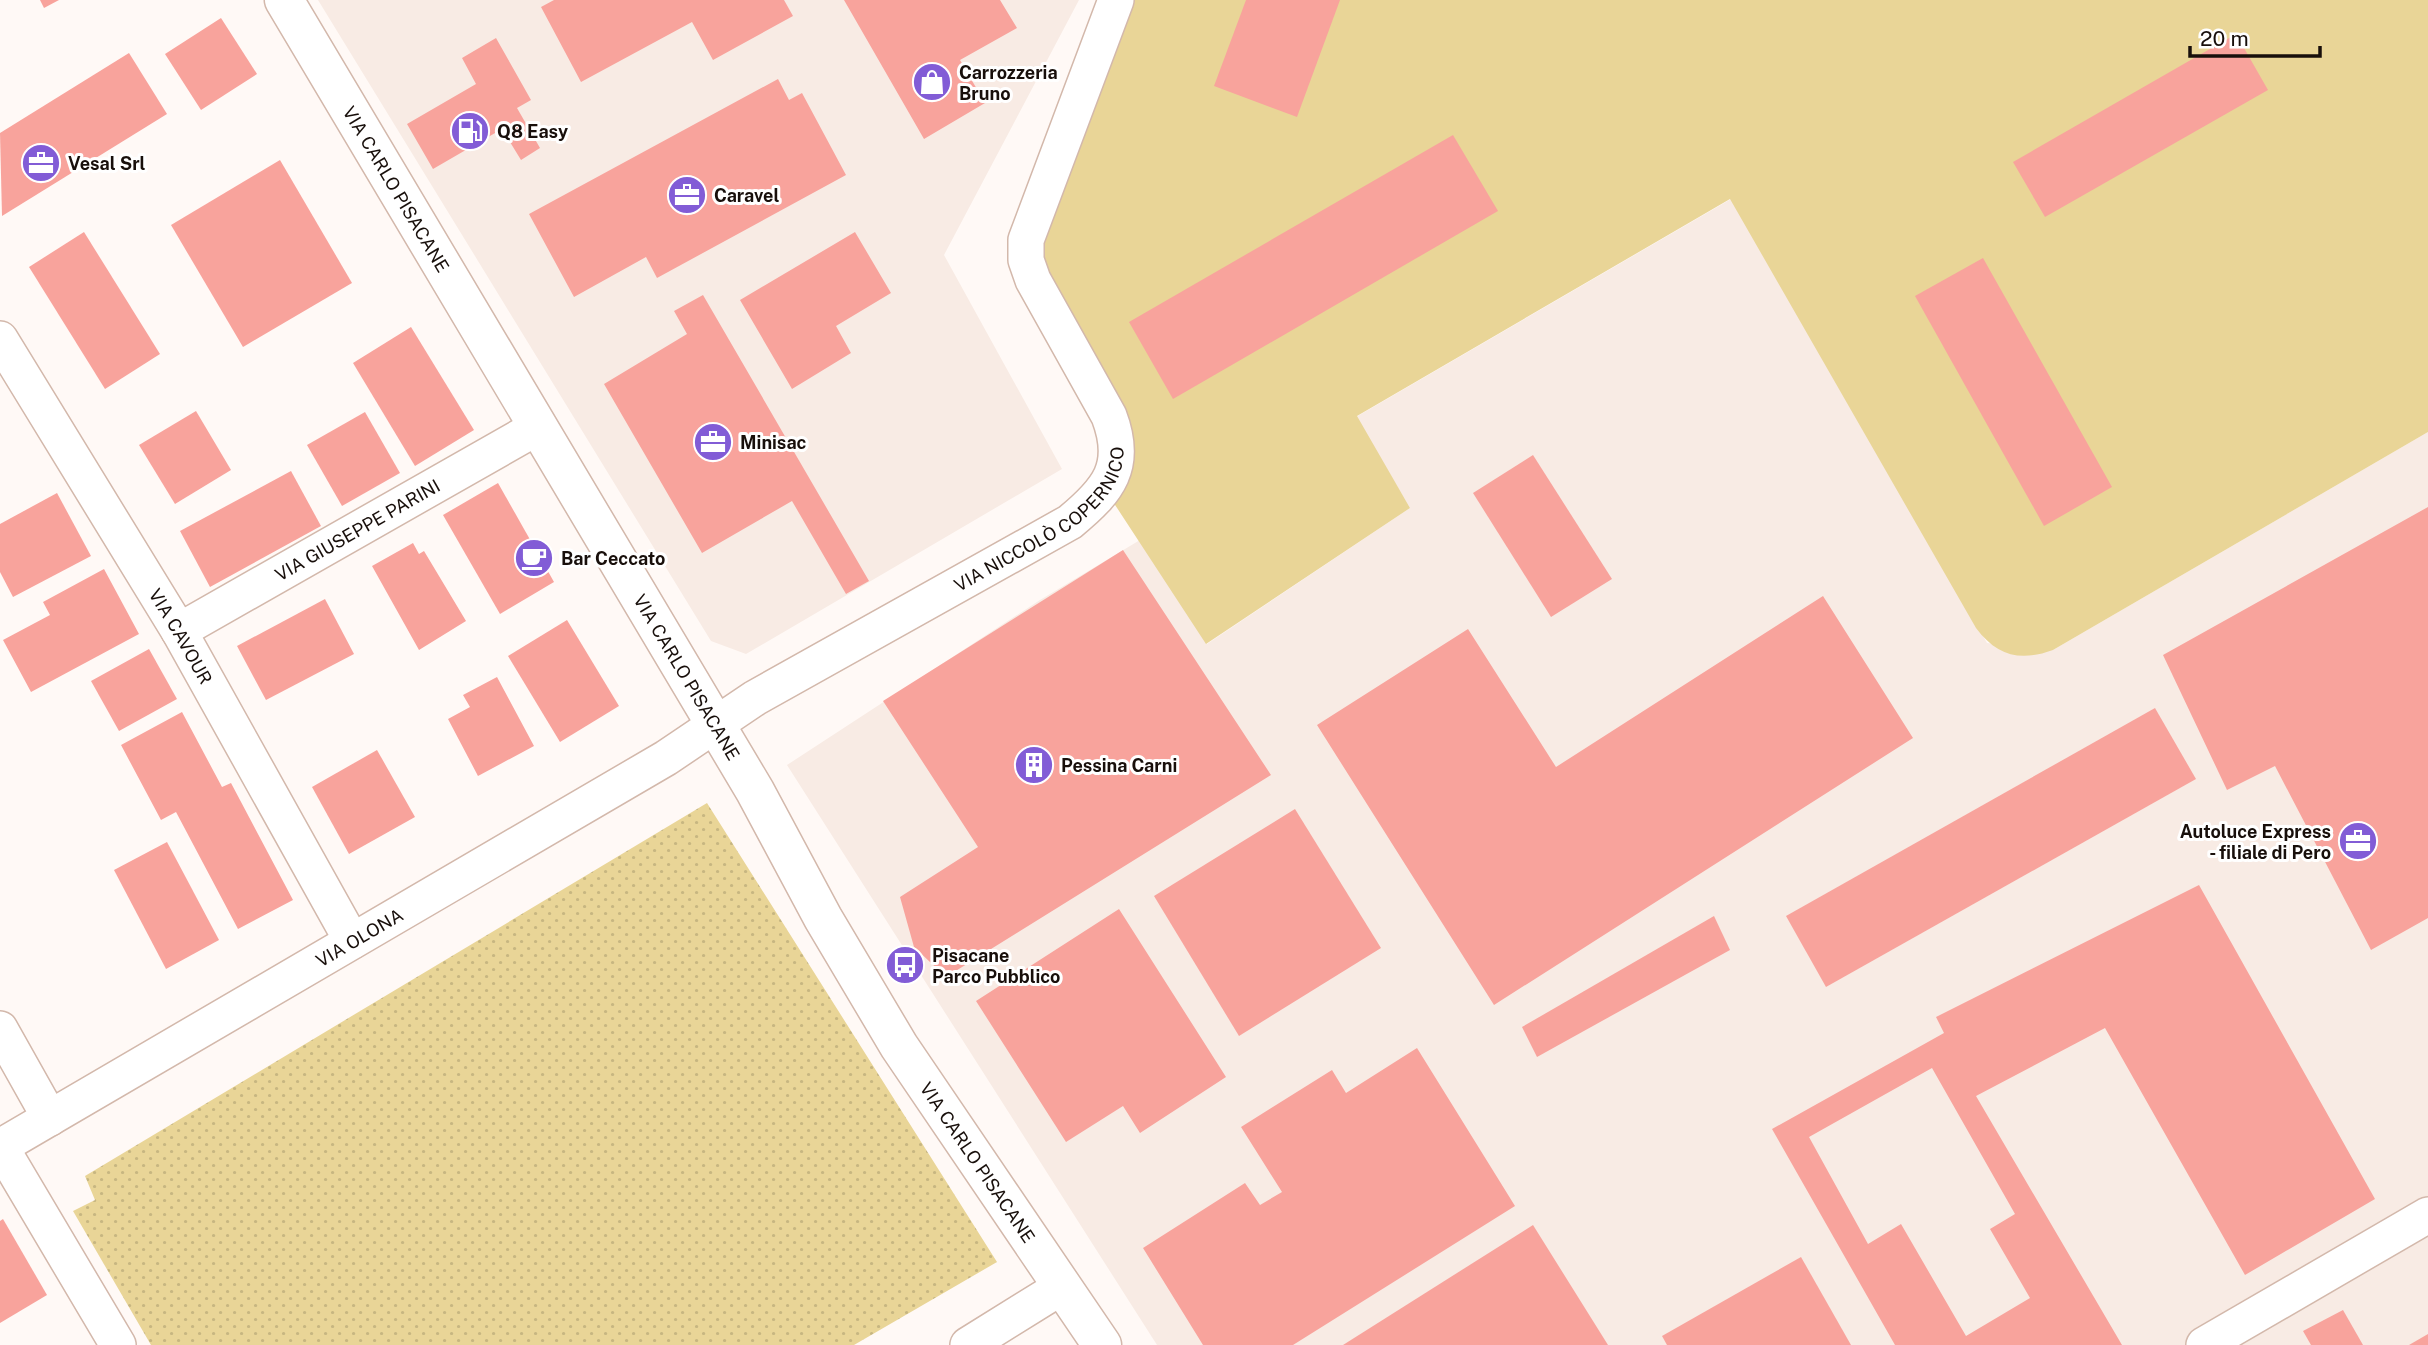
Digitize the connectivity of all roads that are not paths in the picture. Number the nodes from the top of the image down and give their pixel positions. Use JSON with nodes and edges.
{"nodes":[{"id":1,"x":284,"y":0,"type":"edge"},
{"id":2,"x":1116,"y":0,"type":"edge"},
{"id":3,"x":0,"y":339,"type":"edge"},
{"id":4,"x":536,"y":428,"type":"junction"},
{"id":5,"x":179,"y":631,"type":"junction"},
{"id":6,"x":716,"y":724,"type":"junction"},
{"id":7,"x":352,"y":941,"type":"junction"},
{"id":8,"x":0,"y":1029,"type":"edge"},
{"id":9,"x":50,"y":1118,"type":"junction"},
{"id":10,"x":0,"y":1147,"type":"edge"},
{"id":11,"x":2428,"y":1215,"type":"edge"},
{"id":12,"x":1063,"y":1286,"type":"junction"},
{"id":13,"x":117,"y":1345,"type":"edge"},
{"id":14,"x":968,"y":1345,"type":"edge"},
{"id":15,"x":1102,"y":1345,"type":"edge"},
{"id":16,"x":2204,"y":1345,"type":"edge"}],
"edges":[{"from":1,"to":4,"type":"street","name":"VIA CARLO PISACANE"},
{"from":2,"to":6,"type":"street","name":"VIA NICCOLÒ COPERNICO"},
{"from":3,"to":5,"type":"street","name":"VIA CAVOUR"},
{"from":4,"to":5,"type":"street","name":"VIA GIUSEPPE PARINI"},
{"from":4,"to":6,"type":"street","name":"VIA CARLO PISACANE"},
{"from":5,"to":7,"type":"street","name":"VIA CAVOUR"},
{"from":6,"to":7,"type":"street","name":"VIA OLONA"},
{"from":6,"to":12,"type":"street","name":"VIA CARLO PISACANE"},
{"from":7,"to":9,"type":"street","name":"VIA OLONA"},
{"from":8,"to":9,"type":"street"},
{"from":9,"to":10,"type":"street","name":"VIA OLONA"},
{"from":10,"to":13,"type":"street"},
{"from":11,"to":16,"type":"street"},
{"from":12,"to":14,"type":"street"},
{"from":12,"to":15,"type":"street","name":"VIA CARLO PISACANE"}]}
